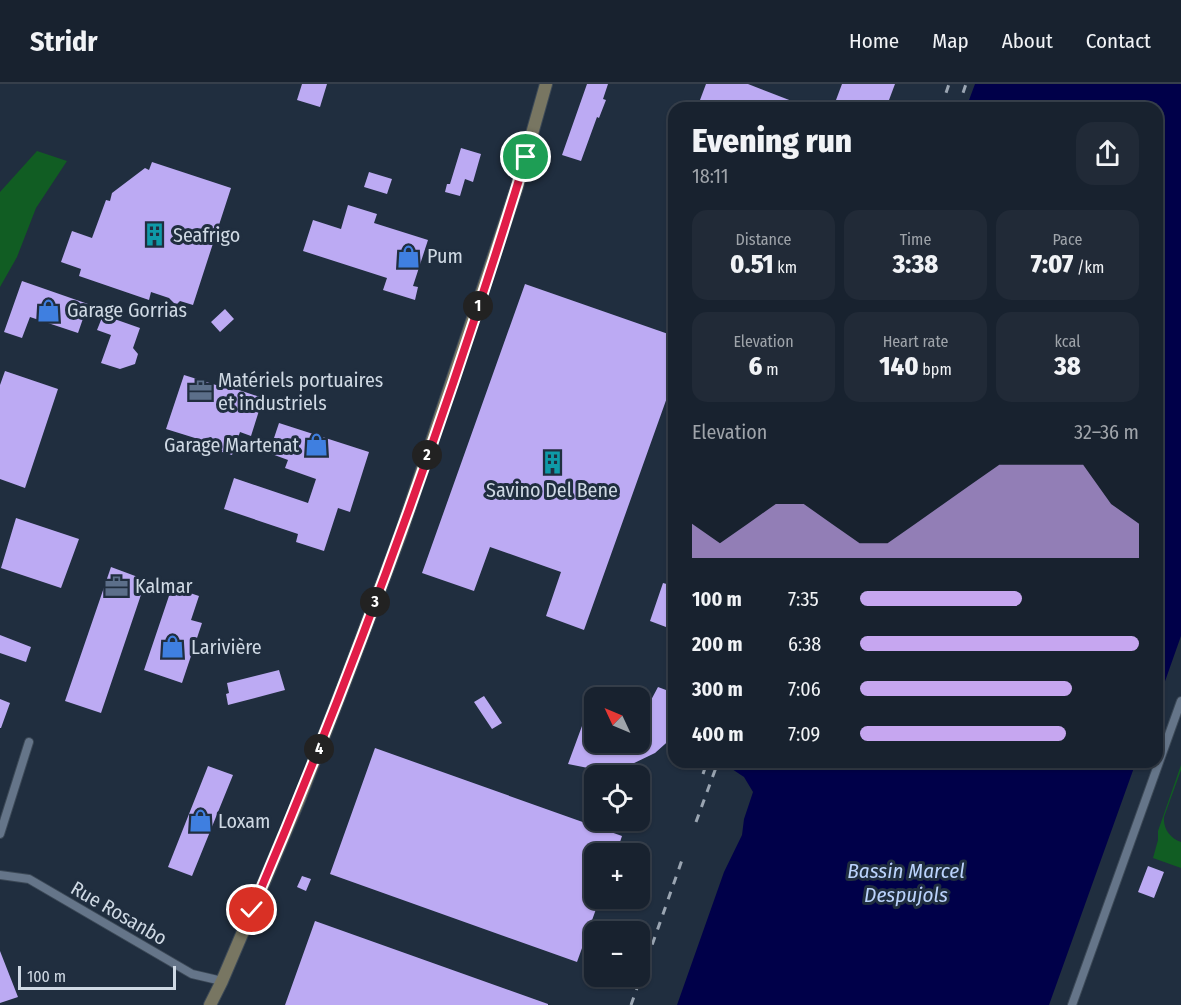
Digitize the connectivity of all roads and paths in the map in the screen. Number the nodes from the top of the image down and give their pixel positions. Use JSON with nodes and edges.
{"nodes":[{"id":1,"x":546,"y":84,"type":"edge"},
{"id":2,"x":1181,"y":701,"type":"edge"},
{"id":3,"x":29,"y":742,"type":"dead end"},
{"id":4,"x":1163,"y":751,"type":"edge"},
{"id":5,"x":1157,"y":768,"type":"edge"},
{"id":6,"x":0,"y":834,"type":"edge"},
{"id":7,"x":0,"y":875,"type":"edge"},
{"id":8,"x":222,"y":981,"type":"junction"},
{"id":9,"x":210,"y":1005,"type":"edge"},
{"id":10,"x":1072,"y":1005,"type":"edge"}],
"edges":[{"from":1,"to":8,"type":"main road"},
{"from":2,"to":4,"type":"street"},
{"from":3,"to":6,"type":"street"},
{"from":5,"to":10,"type":"street"},
{"from":7,"to":8,"type":"street","name":"Rue Rosanbo"},
{"from":8,"to":9,"type":"main road"}]}
